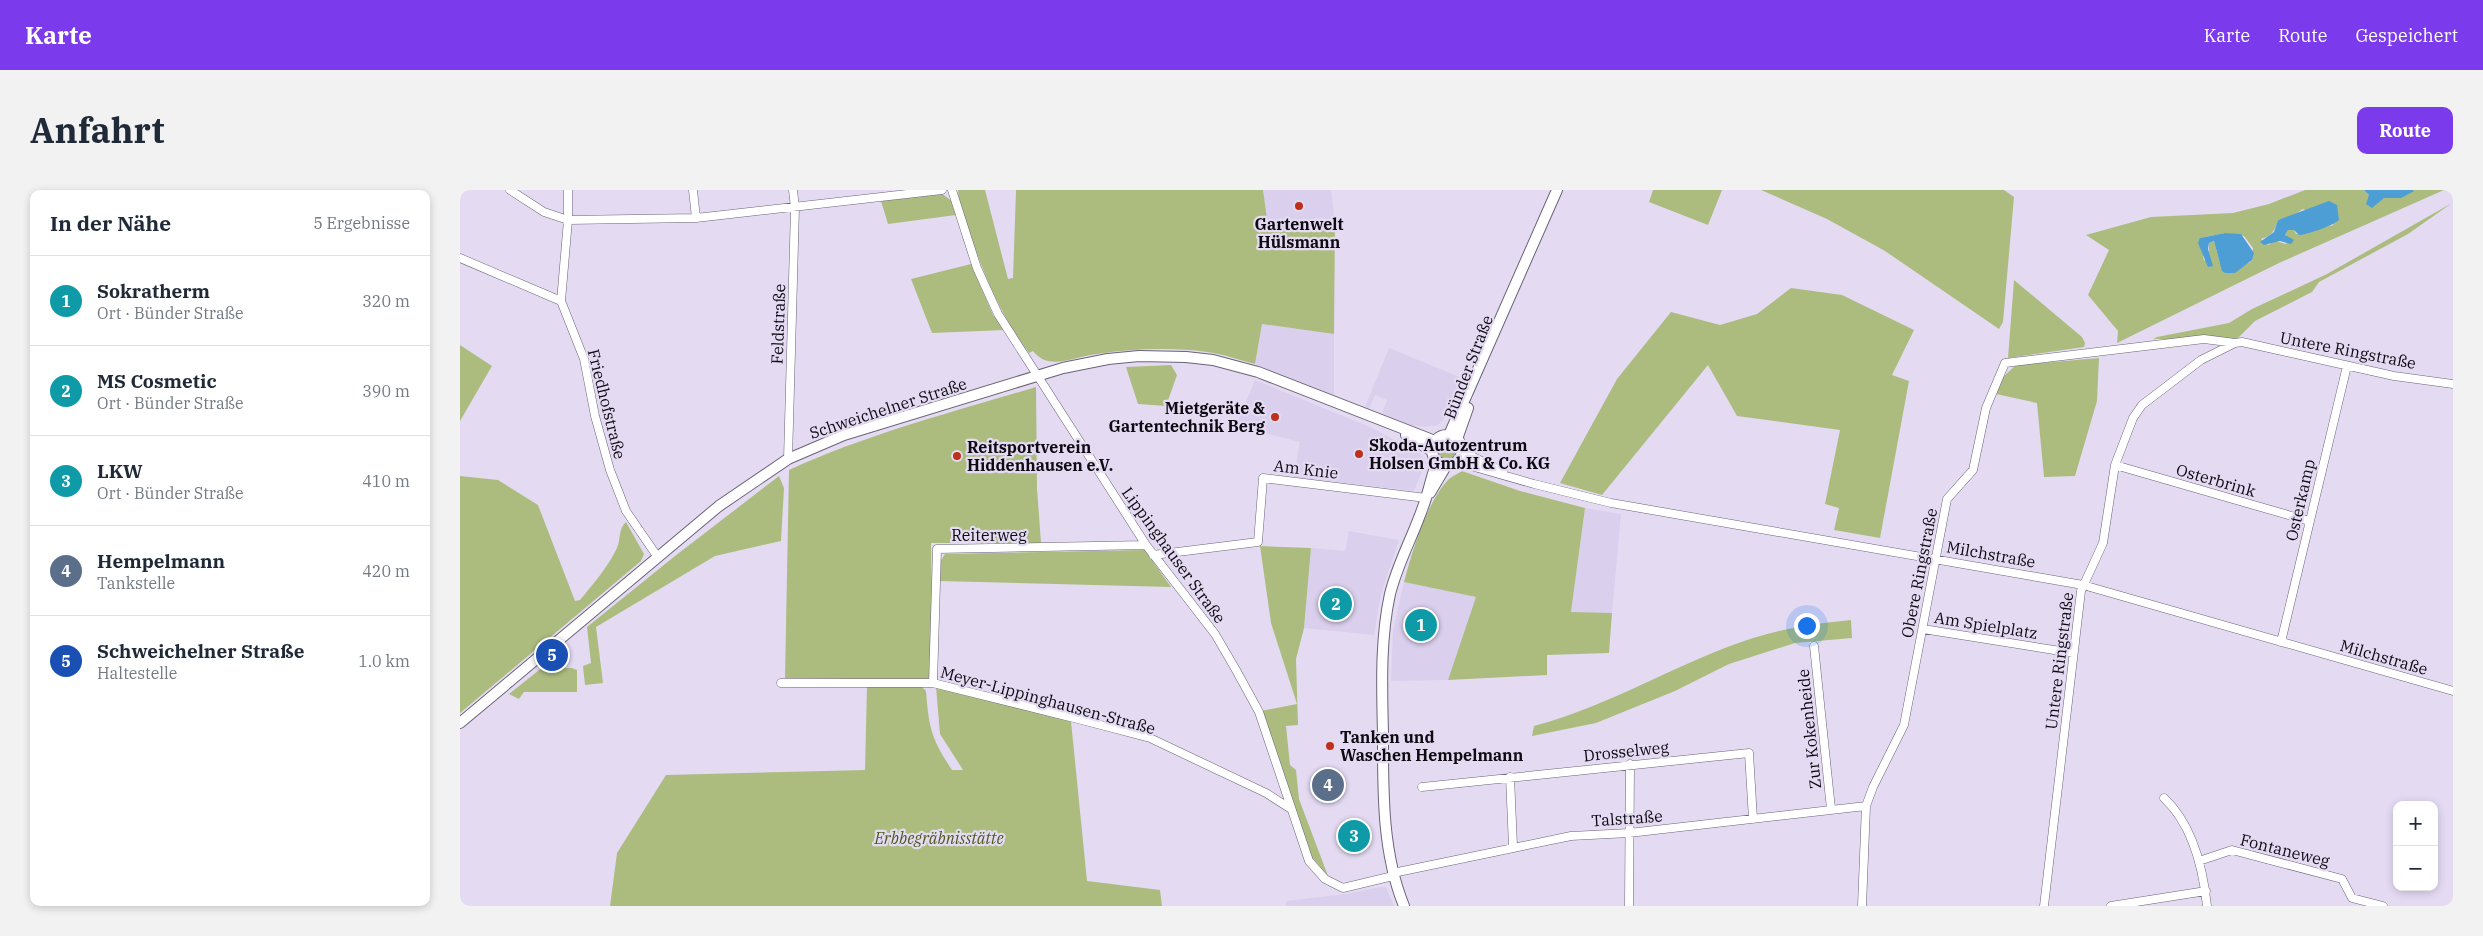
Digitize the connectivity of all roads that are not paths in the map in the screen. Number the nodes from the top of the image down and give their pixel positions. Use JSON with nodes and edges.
{"nodes":[{"id":1,"x":510,"y":190,"type":"edge"},
{"id":2,"x":568,"y":190,"type":"edge"},
{"id":3,"x":693,"y":190,"type":"edge"},
{"id":4,"x":793,"y":190,"type":"edge"},
{"id":5,"x":942,"y":190,"type":"edge"},
{"id":6,"x":952,"y":190,"type":"edge"},
{"id":7,"x":1557,"y":190,"type":"edge"},
{"id":8,"x":795,"y":208,"type":"junction"},
{"id":9,"x":696,"y":218,"type":"junction"},
{"id":10,"x":568,"y":220,"type":"junction"},
{"id":11,"x":460,"y":258,"type":"edge"},
{"id":12,"x":561,"y":301,"type":"junction"},
{"id":13,"x":2235,"y":343,"type":"junction"},
{"id":14,"x":2347,"y":366,"type":"junction"},
{"id":15,"x":1038,"y":375,"type":"junction"},
{"id":16,"x":2453,"y":384,"type":"edge"},
{"id":17,"x":1453,"y":437,"type":"junction"},
{"id":18,"x":1433,"y":446,"type":"junction"},
{"id":19,"x":1462,"y":451,"type":"junction"},
{"id":20,"x":788,"y":459,"type":"junction"},
{"id":21,"x":1457,"y":462,"type":"junction"},
{"id":22,"x":1441,"y":464,"type":"junction"},
{"id":23,"x":2115,"y":465,"type":"junction"},
{"id":24,"x":1516,"y":479,"type":"junction"},
{"id":25,"x":1426,"y":498,"type":"junction"},
{"id":26,"x":2309,"y":521,"type":"junction"},
{"id":27,"x":1146,"y":545,"type":"junction"},
{"id":28,"x":1154,"y":555,"type":"junction"},
{"id":29,"x":657,"y":556,"type":"junction"},
{"id":30,"x":1936,"y":558,"type":"junction"},
{"id":31,"x":2083,"y":585,"type":"junction"},
{"id":32,"x":1923,"y":629,"type":"junction"},
{"id":33,"x":2282,"y":642,"type":"junction"},
{"id":34,"x":1814,"y":646,"type":"dead end"},
{"id":35,"x":2073,"y":653,"type":"junction"},
{"id":36,"x":781,"y":683,"type":"dead end"},
{"id":37,"x":934,"y":683,"type":"junction"},
{"id":38,"x":2453,"y":691,"type":"edge"},
{"id":39,"x":460,"y":723,"type":"edge"},
{"id":40,"x":1630,"y":764,"type":"junction"},
{"id":41,"x":1510,"y":777,"type":"junction"},
{"id":42,"x":1282,"y":784,"type":"junction"},
{"id":43,"x":1422,"y":787,"type":"dead end"},
{"id":44,"x":1266,"y":792,"type":"junction"},
{"id":45,"x":2164,"y":798,"type":"dead end"},
{"id":46,"x":1866,"y":806,"type":"junction"},
{"id":47,"x":1291,"y":809,"type":"junction"},
{"id":48,"x":1831,"y":810,"type":"junction"},
{"id":49,"x":1752,"y":819,"type":"junction"},
{"id":50,"x":1629,"y":833,"type":"junction"},
{"id":51,"x":1513,"y":846,"type":"junction"},
{"id":52,"x":2199,"y":861,"type":"junction"},
{"id":53,"x":1393,"y":874,"type":"junction"},
{"id":54,"x":2206,"y":891,"type":"junction"},
{"id":55,"x":1404,"y":906,"type":"edge"},
{"id":56,"x":1629,"y":906,"type":"edge"},
{"id":57,"x":1862,"y":906,"type":"edge"},
{"id":58,"x":2044,"y":906,"type":"edge"},
{"id":59,"x":2111,"y":906,"type":"edge"},
{"id":60,"x":2207,"y":906,"type":"edge"},
{"id":61,"x":2383,"y":906,"type":"edge"}],
"edges":[{"from":1,"to":10,"type":"street"},
{"from":2,"to":10,"type":"street","name":"Friedhofstraße"},
{"from":3,"to":9,"type":"street"},
{"from":4,"to":8,"type":"street","name":"Feldstraße"},
{"from":5,"to":8,"type":"street"},
{"from":6,"to":15,"type":"street","name":"Lippinghauser Straße"},
{"from":7,"to":17,"type":"street","name":"Bünder Straße"},
{"from":8,"to":9,"type":"street"},
{"from":8,"to":20,"type":"street","name":"Feldstraße"},
{"from":9,"to":10,"type":"street"},
{"from":10,"to":12,"type":"street","name":"Friedhofstraße"},
{"from":11,"to":12,"type":"street"},
{"from":12,"to":29,"type":"street","name":"Friedhofstraße"},
{"from":13,"to":14,"type":"street","name":"Untere Ringstraße"},
{"from":13,"to":23,"type":"street","name":"Untere Ringstraße"},
{"from":13,"to":30,"type":"street","name":"Obere Ringstraße"},
{"from":14,"to":16,"type":"street","name":"Untere Ringstraße"},
{"from":14,"to":26,"type":"street","name":"Osterkamp"},
{"from":15,"to":18,"type":"street","name":"Schweichelner Straße"},
{"from":15,"to":20,"type":"street","name":"Schweichelner Straße"},
{"from":15,"to":27,"type":"street","name":"Lippinghauser Straße"},
{"from":17,"to":18,"type":"street"},
{"from":17,"to":19,"type":"street"},
{"from":18,"to":22,"type":"street"},
{"from":19,"to":21,"type":"street"},
{"from":19,"to":24,"type":"street","name":"Milchstraße"},
{"from":20,"to":29,"type":"street","name":"Schweichelner Straße"},
{"from":21,"to":22,"type":"street"},
{"from":21,"to":24,"type":"street","name":"Milchstraße"},
{"from":22,"to":25,"type":"street"},
{"from":23,"to":26,"type":"street","name":"Osterbrink"},
{"from":23,"to":31,"type":"street","name":"Untere Ringstraße"},
{"from":24,"to":30,"type":"street","name":"Milchstraße"},
{"from":25,"to":28,"type":"street","name":"Am Knie"},
{"from":25,"to":53,"type":"street"},
{"from":26,"to":33,"type":"street","name":"Osterkamp"},
{"from":27,"to":28,"type":"street","name":"Lippinghauser Straße"},
{"from":27,"to":37,"type":"street","name":"Reiterweg"},
{"from":28,"to":42,"type":"street","name":"Lippinghauser Straße"},
{"from":29,"to":39,"type":"street","name":"Schweichelner Straße"},
{"from":30,"to":31,"type":"street","name":"Milchstraße"},
{"from":30,"to":32,"type":"street","name":"Obere Ringstraße"},
{"from":31,"to":33,"type":"street","name":"Milchstraße"},
{"from":31,"to":35,"type":"street","name":"Untere Ringstraße"},
{"from":32,"to":35,"type":"street","name":"Am Spielplatz"},
{"from":32,"to":46,"type":"street","name":"Obere Ringstraße"},
{"from":33,"to":38,"type":"street","name":"Milchstraße"},
{"from":34,"to":48,"type":"street","name":"Zur Kokenheide"},
{"from":35,"to":58,"type":"street","name":"Untere Ringstraße"},
{"from":36,"to":37,"type":"street","name":"Meyer-Lippinghausen-Straße"},
{"from":37,"to":44,"type":"street","name":"Meyer-Lippinghausen-Straße"},
{"from":40,"to":41,"type":"street","name":"Drosselweg"},
{"from":40,"to":49,"type":"street","name":"Drosselweg"},
{"from":40,"to":50,"type":"street"},
{"from":41,"to":43,"type":"street","name":"Drosselweg"},
{"from":41,"to":51,"type":"street"},
{"from":42,"to":44,"type":"street"},
{"from":42,"to":47,"type":"street","name":"Lippinghauser Straße"},
{"from":44,"to":47,"type":"street","name":"Meyer-Lippinghausen-Straße"},
{"from":45,"to":52,"type":"street"},
{"from":46,"to":48,"type":"street","name":"Talstraße"},
{"from":46,"to":57,"type":"street","name":"Obere Ringstraße"},
{"from":47,"to":53,"type":"street","name":"Lippinghauser Straße"},
{"from":48,"to":49,"type":"street","name":"Talstraße"},
{"from":49,"to":50,"type":"street","name":"Talstraße"},
{"from":50,"to":51,"type":"street","name":"Talstraße"},
{"from":50,"to":56,"type":"street"},
{"from":51,"to":53,"type":"street","name":"Talstraße"},
{"from":52,"to":54,"type":"street"},
{"from":52,"to":61,"type":"street","name":"Fontaneweg"},
{"from":53,"to":55,"type":"street"},
{"from":54,"to":59,"type":"street"},
{"from":54,"to":60,"type":"street"}]}
